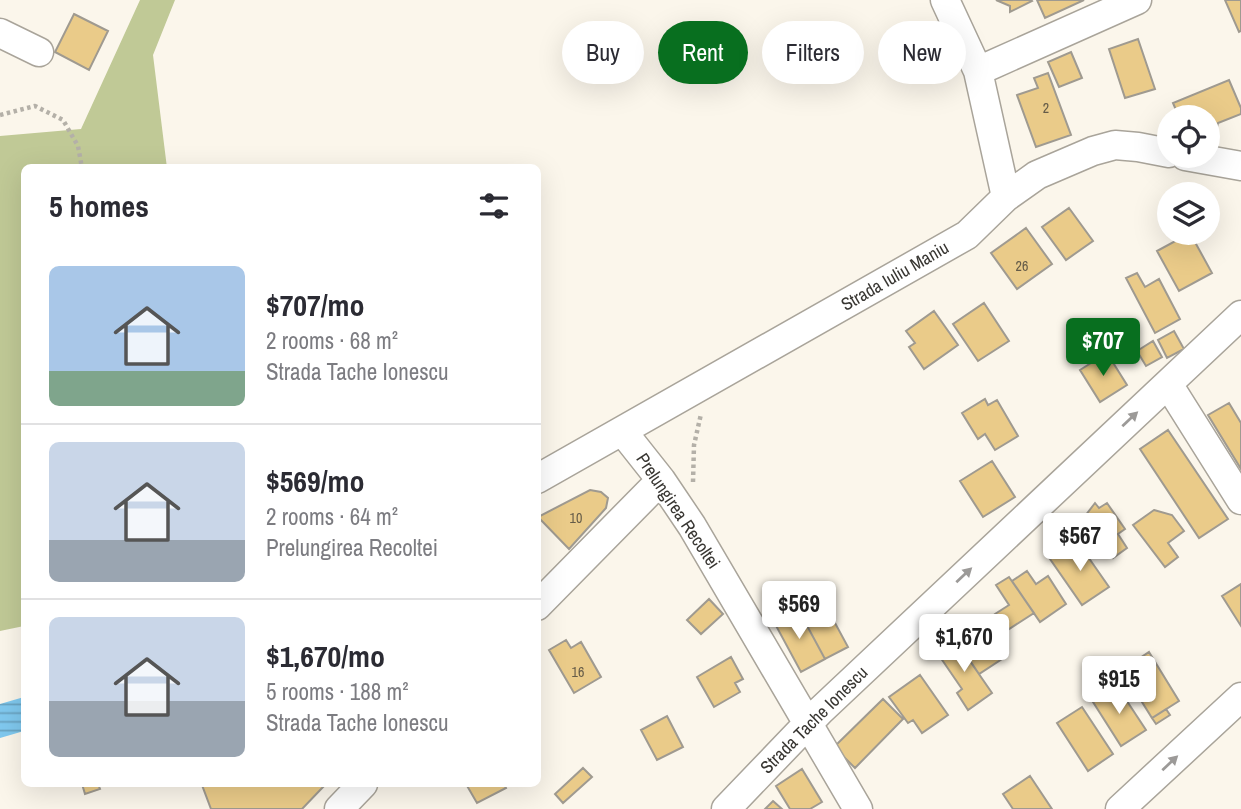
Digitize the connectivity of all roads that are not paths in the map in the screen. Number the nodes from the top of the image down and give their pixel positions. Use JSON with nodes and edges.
{"nodes":[{"id":1,"x":945,"y":0,"type":"edge"},
{"id":2,"x":1137,"y":0,"type":"edge"},
{"id":3,"x":0,"y":33,"type":"edge"},
{"id":4,"x":39,"y":52,"type":"dead end"},
{"id":5,"x":978,"y":71,"type":"junction"},
{"id":6,"x":1157,"y":151,"type":"edge"},
{"id":7,"x":1220,"y":162,"type":"edge"},
{"id":8,"x":1241,"y":166,"type":"edge"},
{"id":9,"x":1006,"y":197,"type":"junction"},
{"id":10,"x":1241,"y":315,"type":"edge"},
{"id":11,"x":1168,"y":384,"type":"junction"},
{"id":12,"x":623,"y":432,"type":"junction"},
{"id":13,"x":541,"y":477,"type":"edge"},
{"id":14,"x":661,"y":481,"type":"junction"},
{"id":15,"x":1241,"y":500,"type":"edge"},
{"id":16,"x":541,"y":602,"type":"edge"},
{"id":17,"x":1241,"y":697,"type":"edge"},
{"id":18,"x":808,"y":724,"type":"junction"},
{"id":19,"x":360,"y":787,"type":"edge"},
{"id":20,"x":339,"y":809,"type":"edge"},
{"id":21,"x":726,"y":809,"type":"edge"},
{"id":22,"x":858,"y":809,"type":"edge"},
{"id":23,"x":1119,"y":809,"type":"edge"}],
"edges":[{"from":1,"to":5,"type":"street"},
{"from":2,"to":5,"type":"street"},
{"from":3,"to":4,"type":"street"},
{"from":5,"to":9,"type":"street"},
{"from":6,"to":9,"type":"street","name":"Strada Iuliu Maniu"},
{"from":7,"to":8,"type":"street"},
{"from":9,"to":12,"type":"street","name":"Strada Iuliu Maniu"},
{"from":10,"to":11,"type":"street","name":"Strada Tache Ionescu"},
{"from":11,"to":15,"type":"street"},
{"from":18,"to":11,"type":"street","name":"Strada Tache Ionescu","one_way":true},
{"from":12,"to":13,"type":"street","name":"Strada Iuliu Maniu"},
{"from":12,"to":14,"type":"street","name":"Prelungirea Recoltei"},
{"from":14,"to":16,"type":"street"},
{"from":14,"to":18,"type":"street","name":"Prelungirea Recoltei"},
{"from":23,"to":17,"type":"street","one_way":true},
{"from":18,"to":21,"type":"street","name":"Strada Tache Ionescu"},
{"from":18,"to":22,"type":"street","name":"Prelungirea Recoltei"},
{"from":19,"to":20,"type":"street"}]}
